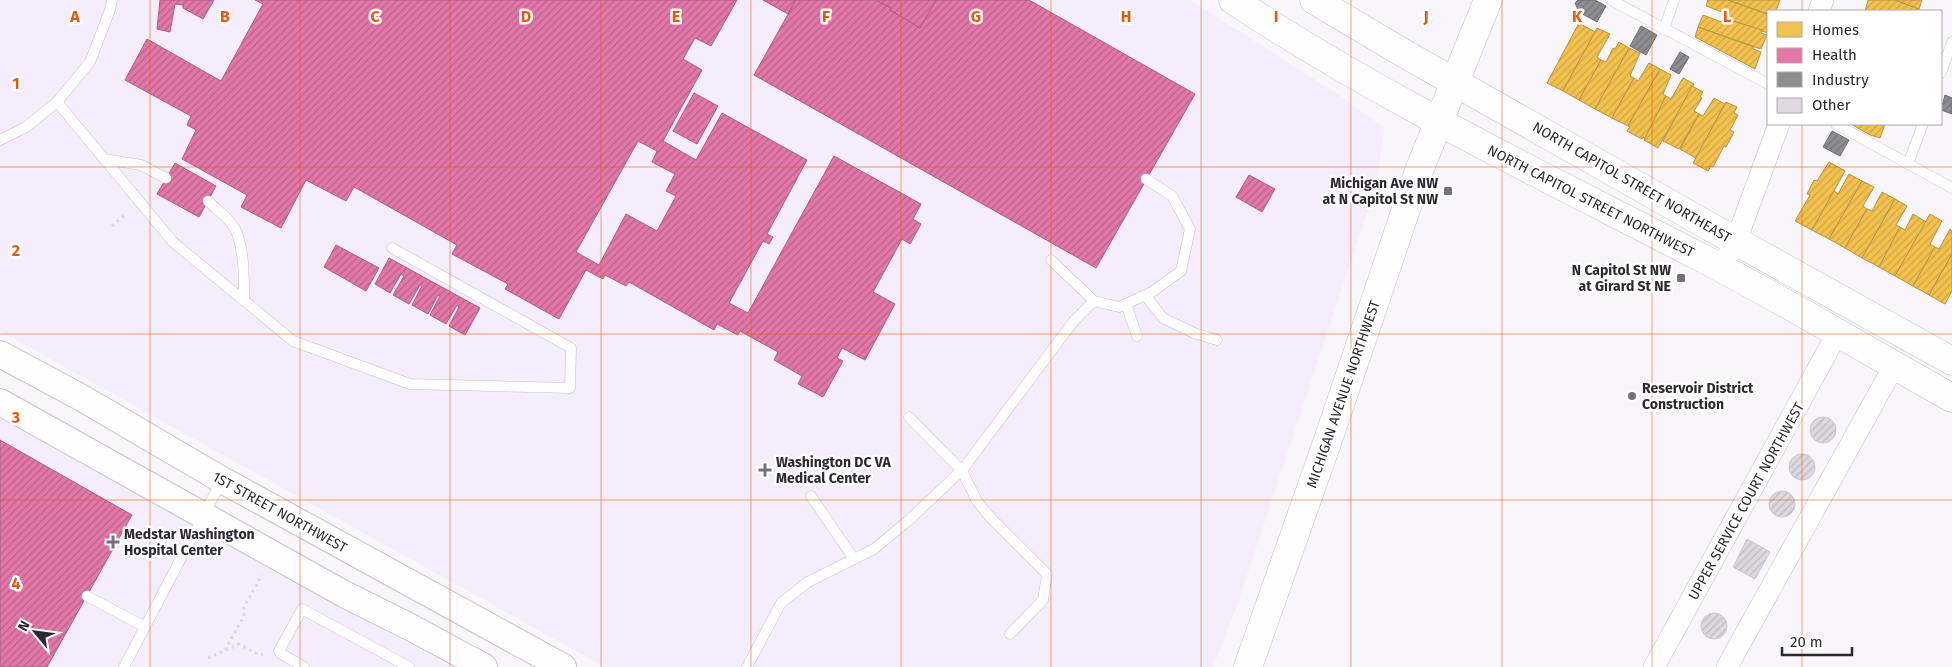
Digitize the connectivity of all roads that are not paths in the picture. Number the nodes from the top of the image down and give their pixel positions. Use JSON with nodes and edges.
{"nodes":[{"id":1,"x":112,"y":0,"type":"edge"},
{"id":2,"x":1232,"y":0,"type":"edge"},
{"id":3,"x":1314,"y":0,"type":"edge"},
{"id":4,"x":1488,"y":0,"type":"edge"},
{"id":5,"x":1611,"y":0,"type":"edge"},
{"id":6,"x":1674,"y":0,"type":"edge"},
{"id":7,"x":1664,"y":29,"type":"junction"},
{"id":8,"x":1952,"y":42,"type":"edge"},
{"id":9,"x":1942,"y":70,"type":"edge"},
{"id":10,"x":1455,"y":82,"type":"junction"},
{"id":11,"x":1767,"y":83,"type":"edge"},
{"id":12,"x":57,"y":102,"type":"junction"},
{"id":13,"x":1439,"y":121,"type":"junction"},
{"id":14,"x":1779,"y":125,"type":"edge"},
{"id":15,"x":1838,"y":125,"type":"edge"},
{"id":16,"x":1922,"y":125,"type":"edge"},
{"id":17,"x":0,"y":140,"type":"edge"},
{"id":18,"x":104,"y":159,"type":"junction"},
{"id":19,"x":1908,"y":164,"type":"junction"},
{"id":20,"x":166,"y":178,"type":"dead end"},
{"id":21,"x":1146,"y":179,"type":"dead end"},
{"id":22,"x":1952,"y":188,"type":"edge"},
{"id":23,"x":208,"y":201,"type":"dead end"},
{"id":24,"x":1736,"y":241,"type":"junction"},
{"id":25,"x":392,"y":248,"type":"dead end"},
{"id":26,"x":1051,"y":260,"type":"dead end"},
{"id":27,"x":1720,"y":268,"type":"junction"},
{"id":28,"x":1145,"y":295,"type":"junction"},
{"id":29,"x":244,"y":301,"type":"junction"},
{"id":30,"x":1094,"y":301,"type":"junction"},
{"id":31,"x":1126,"y":304,"type":"junction"},
{"id":32,"x":1837,"y":334,"type":"junction"},
{"id":33,"x":1137,"y":336,"type":"dead end"},
{"id":34,"x":1217,"y":340,"type":"dead end"},
{"id":35,"x":0,"y":354,"type":"edge"},
{"id":36,"x":1952,"y":361,"type":"edge"},
{"id":37,"x":1894,"y":366,"type":"junction"},
{"id":38,"x":1952,"y":398,"type":"edge"},
{"id":39,"x":0,"y":402,"type":"edge"},
{"id":40,"x":909,"y":417,"type":"dead end"},
{"id":41,"x":962,"y":471,"type":"junction"},
{"id":42,"x":222,"y":480,"type":"junction"},
{"id":43,"x":811,"y":496,"type":"dead end"},
{"id":44,"x":204,"y":516,"type":"junction"},
{"id":45,"x":854,"y":559,"type":"junction"},
{"id":46,"x":87,"y":596,"type":"dead end"},
{"id":47,"x":145,"y":628,"type":"junction"},
{"id":48,"x":1010,"y":634,"type":"dead end"},
{"id":49,"x":124,"y":667,"type":"edge"},
{"id":50,"x":304,"y":667,"type":"edge"},
{"id":51,"x":409,"y":667,"type":"edge"},
{"id":52,"x":484,"y":667,"type":"edge"},
{"id":53,"x":563,"y":667,"type":"edge"},
{"id":54,"x":747,"y":667,"type":"edge"},
{"id":55,"x":1248,"y":667,"type":"edge"},
{"id":56,"x":1654,"y":667,"type":"edge"},
{"id":57,"x":1727,"y":667,"type":"edge"}],
"edges":[{"from":1,"to":12,"type":"lane"},
{"from":2,"to":13,"type":"main road","name":"NORTH CAPITOL STREET NORTHWEST"},
{"from":3,"to":10,"type":"main road","name":"NORTH CAPITOL STREET NORTHEAST"},
{"from":4,"to":10,"type":"main road","name":"MICHIGAN AVENUE NORTHWEST"},
{"from":5,"to":7,"type":"lane"},
{"from":6,"to":7,"type":"lane"},
{"from":7,"to":11,"type":"lane"},
{"from":8,"to":9,"type":"lane"},
{"from":10,"to":13,"type":"main road","name":"MICHIGAN AVENUE NORTHWEST"},
{"from":10,"to":24,"type":"main road","name":"NORTH CAPITOL STREET NORTHEAST"},
{"from":12,"to":17,"type":"lane"},
{"from":12,"to":18,"type":"lane"},
{"from":13,"to":27,"type":"main road","name":"NORTH CAPITOL STREET NORTHWEST"},
{"from":13,"to":55,"type":"main road","name":"MICHIGAN AVENUE NORTHWEST"},
{"from":14,"to":24,"type":"street"},
{"from":15,"to":19,"type":"lane"},
{"from":16,"to":19,"type":"lane"},
{"from":18,"to":20,"type":"lane"},
{"from":18,"to":29,"type":"lane"},
{"from":19,"to":22,"type":"lane"},
{"from":21,"to":28,"type":"lane"},
{"from":23,"to":29,"type":"lane"},
{"from":24,"to":27,"type":"street"},
{"from":24,"to":36,"type":"main road","name":"NORTH CAPITOL STREET NORTHEAST"},
{"from":25,"to":29,"type":"lane"},
{"from":26,"to":30,"type":"lane"},
{"from":27,"to":32,"type":"main road","name":"NORTH CAPITOL STREET NORTHWEST"},
{"from":28,"to":31,"type":"lane"},
{"from":28,"to":34,"type":"lane"},
{"from":30,"to":31,"type":"lane"},
{"from":30,"to":41,"type":"lane"},
{"from":31,"to":33,"type":"lane"},
{"from":32,"to":37,"type":"main road","name":"NORTH CAPITOL STREET NORTHWEST"},
{"from":32,"to":56,"type":"street","name":"UPPER SERVICE COURT NORTHWEST"},
{"from":35,"to":42,"type":"street","name":"1ST STREET NORTHWEST"},
{"from":37,"to":38,"type":"main road","name":"NORTH CAPITOL STREET NORTHWEST"},
{"from":37,"to":57,"type":"street"},
{"from":39,"to":44,"type":"street"},
{"from":40,"to":41,"type":"lane"},
{"from":41,"to":45,"type":"lane"},
{"from":41,"to":48,"type":"lane"},
{"from":42,"to":44,"type":"lane"},
{"from":42,"to":53,"type":"street","name":"1ST STREET NORTHWEST"},
{"from":43,"to":45,"type":"lane"},
{"from":44,"to":47,"type":"lane"},
{"from":44,"to":52,"type":"street"},
{"from":45,"to":54,"type":"lane"},
{"from":46,"to":47,"type":"lane"},
{"from":47,"to":49,"type":"lane"},
{"from":50,"to":51,"type":"lane"}]}
